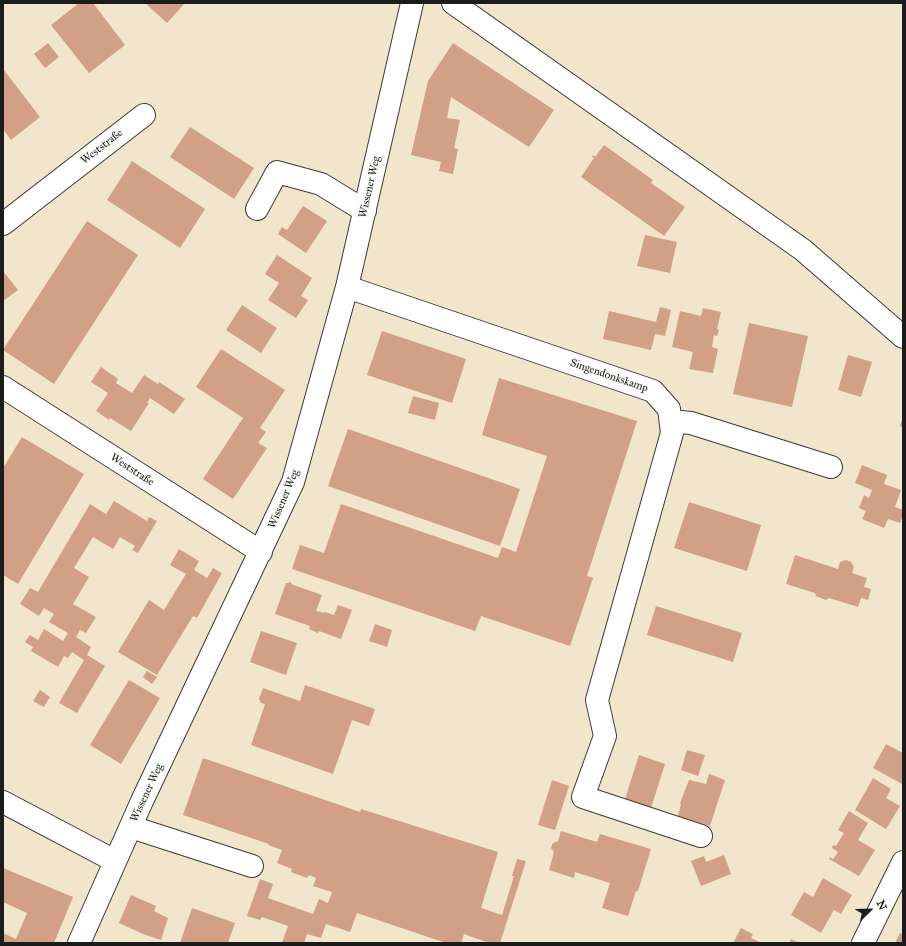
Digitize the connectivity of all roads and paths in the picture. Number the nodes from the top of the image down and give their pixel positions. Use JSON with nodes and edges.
{"nodes":[{"id":1,"x":412,"y":3,"type":"edge"},
{"id":2,"x":453,"y":3,"type":"edge"},
{"id":3,"x":144,"y":115,"type":"dead end"},
{"id":4,"x":257,"y":209,"type":"dead end"},
{"id":5,"x":365,"y":211,"type":"junction"},
{"id":6,"x":3,"y":224,"type":"edge"},
{"id":7,"x":348,"y":287,"type":"junction"},
{"id":8,"x":903,"y":337,"type":"edge"},
{"id":9,"x":3,"y":387,"type":"edge"},
{"id":10,"x":671,"y":421,"type":"junction"},
{"id":11,"x":831,"y":467,"type":"dead end"},
{"id":12,"x":261,"y":552,"type":"junction"},
{"id":13,"x":3,"y":802,"type":"edge"},
{"id":14,"x":131,"y":827,"type":"junction"},
{"id":15,"x":700,"y":836,"type":"dead end"},
{"id":16,"x":116,"y":861,"type":"junction"},
{"id":17,"x":903,"y":862,"type":"edge"},
{"id":18,"x":252,"y":866,"type":"dead end"},
{"id":19,"x":83,"y":942,"type":"edge"},
{"id":20,"x":863,"y":943,"type":"edge"}],
"edges":[{"from":1,"to":5,"type":"street","name":"Wissener Weg"},
{"from":2,"to":8,"type":"street"},
{"from":3,"to":6,"type":"street","name":"Weststraße"},
{"from":4,"to":5,"type":"street"},
{"from":5,"to":7,"type":"street","name":"Wissener Weg"},
{"from":7,"to":10,"type":"street","name":"Singendonkskamp"},
{"from":7,"to":12,"type":"street","name":"Wissener Weg"},
{"from":9,"to":12,"type":"street","name":"Weststraße"},
{"from":10,"to":11,"type":"street"},
{"from":10,"to":15,"type":"street","name":"Singendonkskamp"},
{"from":12,"to":14,"type":"street","name":"Wissener Weg"},
{"from":13,"to":16,"type":"street"},
{"from":14,"to":16,"type":"street","name":"Wissener Weg"},
{"from":14,"to":18,"type":"street"},
{"from":16,"to":19,"type":"street","name":"Wissener Weg"},
{"from":17,"to":20,"type":"street"}]}
